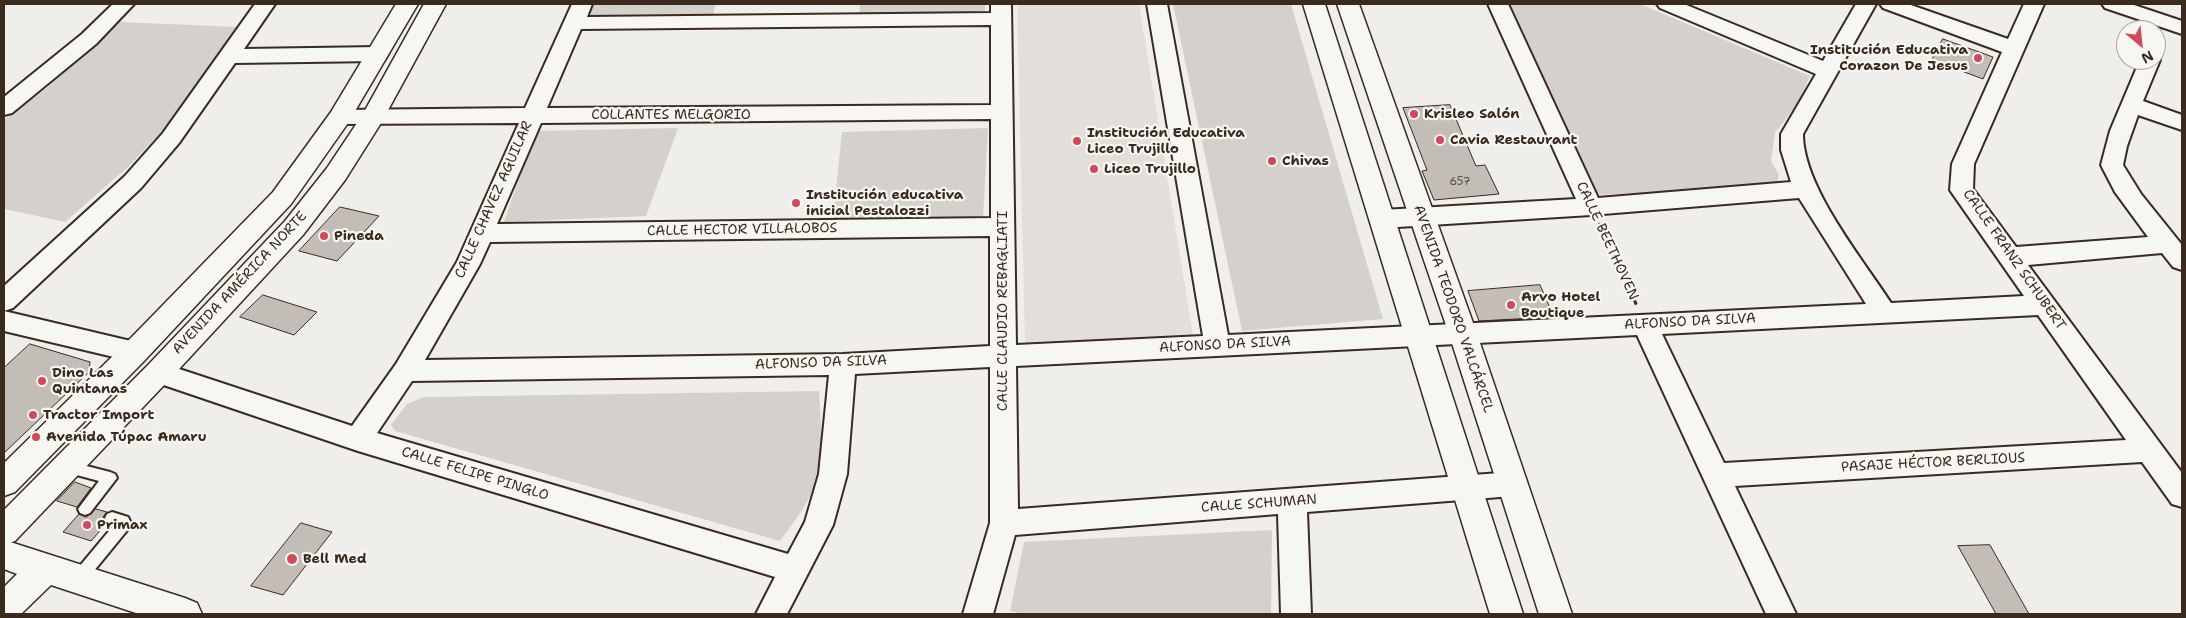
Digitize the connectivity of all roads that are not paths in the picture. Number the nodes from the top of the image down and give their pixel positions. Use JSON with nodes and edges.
{"nodes":[{"id":1,"x":124,"y":4,"type":"edge"},
{"id":2,"x":265,"y":4,"type":"edge"},
{"id":3,"x":407,"y":4,"type":"edge"},
{"id":4,"x":435,"y":4,"type":"edge"},
{"id":5,"x":1157,"y":4,"type":"edge"},
{"id":6,"x":1314,"y":4,"type":"edge"},
{"id":7,"x":1348,"y":4,"type":"edge"},
{"id":8,"x":1498,"y":4,"type":"edge"},
{"id":9,"x":1667,"y":4,"type":"edge"},
{"id":10,"x":1866,"y":4,"type":"edge"},
{"id":11,"x":1890,"y":4,"type":"edge"},
{"id":12,"x":2034,"y":4,"type":"edge"},
{"id":13,"x":2112,"y":4,"type":"edge"},
{"id":14,"x":1001,"y":12,"type":"edge"},
{"id":15,"x":578,"y":13,"type":"edge"},
{"id":16,"x":2169,"y":29,"type":"edge"},
{"id":17,"x":2015,"y":49,"type":"junction"},
{"id":18,"x":378,"y":54,"type":"junction"},
{"id":19,"x":229,"y":56,"type":"junction"},
{"id":20,"x":2146,"y":70,"type":"edge"},
{"id":21,"x":1828,"y":72,"type":"junction"},
{"id":22,"x":2132,"y":106,"type":"junction"},
{"id":23,"x":4,"y":108,"type":"edge"},
{"id":24,"x":1002,"y":112,"type":"junction"},
{"id":25,"x":532,"y":116,"type":"junction"},
{"id":26,"x":340,"y":117,"type":"junction"},
{"id":27,"x":373,"y":117,"type":"junction"},
{"id":28,"x":2182,"y":123,"type":"edge"},
{"id":29,"x":1805,"y":189,"type":"junction"},
{"id":30,"x":1591,"y":207,"type":"junction"},
{"id":31,"x":1422,"y":216,"type":"junction"},
{"id":32,"x":1382,"y":219,"type":"junction"},
{"id":33,"x":1002,"y":228,"type":"junction"},
{"id":34,"x":481,"y":233,"type":"junction"},
{"id":35,"x":2175,"y":253,"type":"edge"},
{"id":36,"x":2010,"y":257,"type":"junction"},
{"id":37,"x":4,"y":301,"type":"edge"},
{"id":38,"x":2045,"y":305,"type":"junction"},
{"id":39,"x":1884,"y":312,"type":"junction"},
{"id":40,"x":4,"y":321,"type":"edge"},
{"id":41,"x":1645,"y":325,"type":"junction"},
{"id":42,"x":1463,"y":334,"type":"junction"},
{"id":43,"x":1419,"y":336,"type":"junction"},
{"id":44,"x":1217,"y":346,"type":"junction"},
{"id":45,"x":135,"y":352,"type":"junction"},
{"id":46,"x":1003,"y":356,"type":"junction"},
{"id":47,"x":842,"y":364,"type":"junction"},
{"id":48,"x":405,"y":370,"type":"junction"},
{"id":49,"x":158,"y":373,"type":"junction"},
{"id":50,"x":358,"y":439,"type":"junction"},
{"id":51,"x":2150,"y":450,"type":"junction"},
{"id":52,"x":29,"y":458,"type":"junction"},
{"id":53,"x":67,"y":466,"type":"junction"},
{"id":54,"x":1716,"y":475,"type":"junction"},
{"id":55,"x":4,"y":483,"type":"edge"},
{"id":56,"x":1513,"y":484,"type":"junction"},
{"id":57,"x":1466,"y":486,"type":"junction"},
{"id":58,"x":2182,"y":494,"type":"edge"},
{"id":59,"x":1292,"y":502,"type":"junction"},
{"id":60,"x":85,"y":508,"type":"dead end"},
{"id":61,"x":112,"y":518,"type":"dead end"},
{"id":62,"x":1004,"y":523,"type":"junction"},
{"id":63,"x":4,"y":531,"type":"edge"},
{"id":64,"x":4,"y":555,"type":"edge"},
{"id":65,"x":45,"y":569,"type":"junction"},
{"id":66,"x":795,"y":570,"type":"junction"},
{"id":67,"x":79,"y":578,"type":"junction"},
{"id":68,"x":4,"y":609,"type":"edge"},
{"id":69,"x":185,"y":614,"type":"edge"},
{"id":70,"x":771,"y":614,"type":"edge"},
{"id":71,"x":978,"y":614,"type":"edge"},
{"id":72,"x":1296,"y":614,"type":"edge"},
{"id":73,"x":1507,"y":614,"type":"edge"},
{"id":74,"x":1556,"y":614,"type":"edge"},
{"id":75,"x":1781,"y":614,"type":"edge"}],
"edges":[{"from":1,"to":23,"type":"street"},
{"from":2,"to":19,"type":"street"},
{"from":3,"to":18,"type":"main road","name":"AVENIDA AMÉRICA NORTE"},
{"from":4,"to":27,"type":"main road","name":"AVENIDA AMÉRICA NORTE"},
{"from":5,"to":44,"type":"street"},
{"from":6,"to":32,"type":"main road"},
{"from":7,"to":31,"type":"main road","name":"AVENIDA TEODORO VALCÁRCEL"},
{"from":8,"to":30,"type":"street","name":"CALLE BEETHOVEN"},
{"from":9,"to":21,"type":"street"},
{"from":10,"to":21,"type":"street"},
{"from":11,"to":17,"type":"street"},
{"from":12,"to":17,"type":"street","name":"CALLE FRANZ SCHUBERT"},
{"from":13,"to":16,"type":"street"},
{"from":14,"to":15,"type":"street"},
{"from":14,"to":24,"type":"street","name":"CALLE CLAUDIO REBAGLIATI"},
{"from":15,"to":25,"type":"street","name":"CALLE CHAVEZ AGUILAR"},
{"from":17,"to":36,"type":"street","name":"CALLE FRANZ SCHUBERT"},
{"from":18,"to":19,"type":"street"},
{"from":18,"to":26,"type":"main road","name":"AVENIDA AMÉRICA NORTE"},
{"from":19,"to":37,"type":"street"},
{"from":20,"to":22,"type":"street"},
{"from":21,"to":29,"type":"street"},
{"from":22,"to":28,"type":"street"},
{"from":22,"to":35,"type":"street"},
{"from":24,"to":25,"type":"street","name":"COLLANTES MELGORIO"},
{"from":24,"to":33,"type":"street","name":"CALLE CLAUDIO REBAGLIATI"},
{"from":25,"to":27,"type":"street","name":"COLLANTES MELGORIO"},
{"from":25,"to":34,"type":"street","name":"CALLE CHAVEZ AGUILAR"},
{"from":26,"to":27,"type":"street","name":"COLLANTES MELGORIO"},
{"from":26,"to":45,"type":"main road","name":"AVENIDA AMÉRICA NORTE"},
{"from":27,"to":49,"type":"main road","name":"AVENIDA AMÉRICA NORTE"},
{"from":29,"to":30,"type":"street"},
{"from":29,"to":39,"type":"street"},
{"from":30,"to":31,"type":"street"},
{"from":31,"to":32,"type":"street"},
{"from":31,"to":42,"type":"main road","name":"AVENIDA TEODORO VALCÁRCEL"},
{"from":32,"to":43,"type":"main road"},
{"from":33,"to":34,"type":"street","name":"CALLE HECTOR VILLALOBOS"},
{"from":33,"to":46,"type":"street","name":"CALLE CLAUDIO REBAGLIATI"},
{"from":34,"to":48,"type":"street","name":"CALLE CHAVEZ AGUILAR"},
{"from":35,"to":36,"type":"street"},
{"from":36,"to":38,"type":"street","name":"CALLE FRANZ SCHUBERT"},
{"from":38,"to":39,"type":"street","name":"ALFONSO DA SILVA"},
{"from":38,"to":51,"type":"street","name":"CALLE FRANZ SCHUBERT"},
{"from":39,"to":41,"type":"street","name":"ALFONSO DA SILVA"},
{"from":40,"to":45,"type":"street"},
{"from":41,"to":42,"type":"street","name":"ALFONSO DA SILVA"},
{"from":41,"to":54,"type":"street"},
{"from":42,"to":43,"type":"street","name":"ALFONSO DA SILVA"},
{"from":42,"to":56,"type":"main road","name":"AVENIDA TEODORO VALCÁRCEL"},
{"from":43,"to":44,"type":"street","name":"ALFONSO DA SILVA"},
{"from":43,"to":57,"type":"main road"},
{"from":44,"to":46,"type":"street","name":"ALFONSO DA SILVA"},
{"from":45,"to":52,"type":"main road","name":"AVENIDA AMÉRICA NORTE"},
{"from":46,"to":47,"type":"street","name":"ALFONSO DA SILVA"},
{"from":46,"to":62,"type":"street","name":"CALLE CLAUDIO REBAGLIATI"},
{"from":47,"to":48,"type":"street","name":"ALFONSO DA SILVA"},
{"from":47,"to":66,"type":"street"},
{"from":48,"to":50,"type":"street","name":"CALLE CHAVEZ AGUILAR"},
{"from":49,"to":50,"type":"street","name":"CALLE FELIPE PINGLO"},
{"from":49,"to":53,"type":"main road","name":"AVENIDA AMÉRICA NORTE"},
{"from":50,"to":66,"type":"street","name":"CALLE FELIPE PINGLO"},
{"from":51,"to":54,"type":"street","name":"PASAJE HÉCTOR BERLIOUS"},
{"from":51,"to":58,"type":"street","name":"CALLE FRANZ SCHUBERT"},
{"from":52,"to":53,"type":"main road"},
{"from":52,"to":55,"type":"main road","name":"AVENIDA AMÉRICA NORTE"},
{"from":53,"to":60,"type":"lane"},
{"from":53,"to":63,"type":"main road","name":"AVENIDA AMÉRICA NORTE"},
{"from":54,"to":75,"type":"street"},
{"from":56,"to":57,"type":"street","name":"CALLE SCHUMAN"},
{"from":56,"to":74,"type":"main road","name":"AVENIDA TEODORO VALCÁRCEL"},
{"from":57,"to":59,"type":"street","name":"CALLE SCHUMAN"},
{"from":57,"to":73,"type":"main road"},
{"from":59,"to":62,"type":"street","name":"CALLE SCHUMAN"},
{"from":59,"to":72,"type":"street"},
{"from":61,"to":67,"type":"lane"},
{"from":62,"to":71,"type":"street","name":"CALLE CLAUDIO REBAGLIATI"},
{"from":64,"to":65,"type":"main road"},
{"from":65,"to":67,"type":"main road"},
{"from":65,"to":68,"type":"main road"},
{"from":66,"to":70,"type":"street"},
{"from":67,"to":69,"type":"main road"}]}
